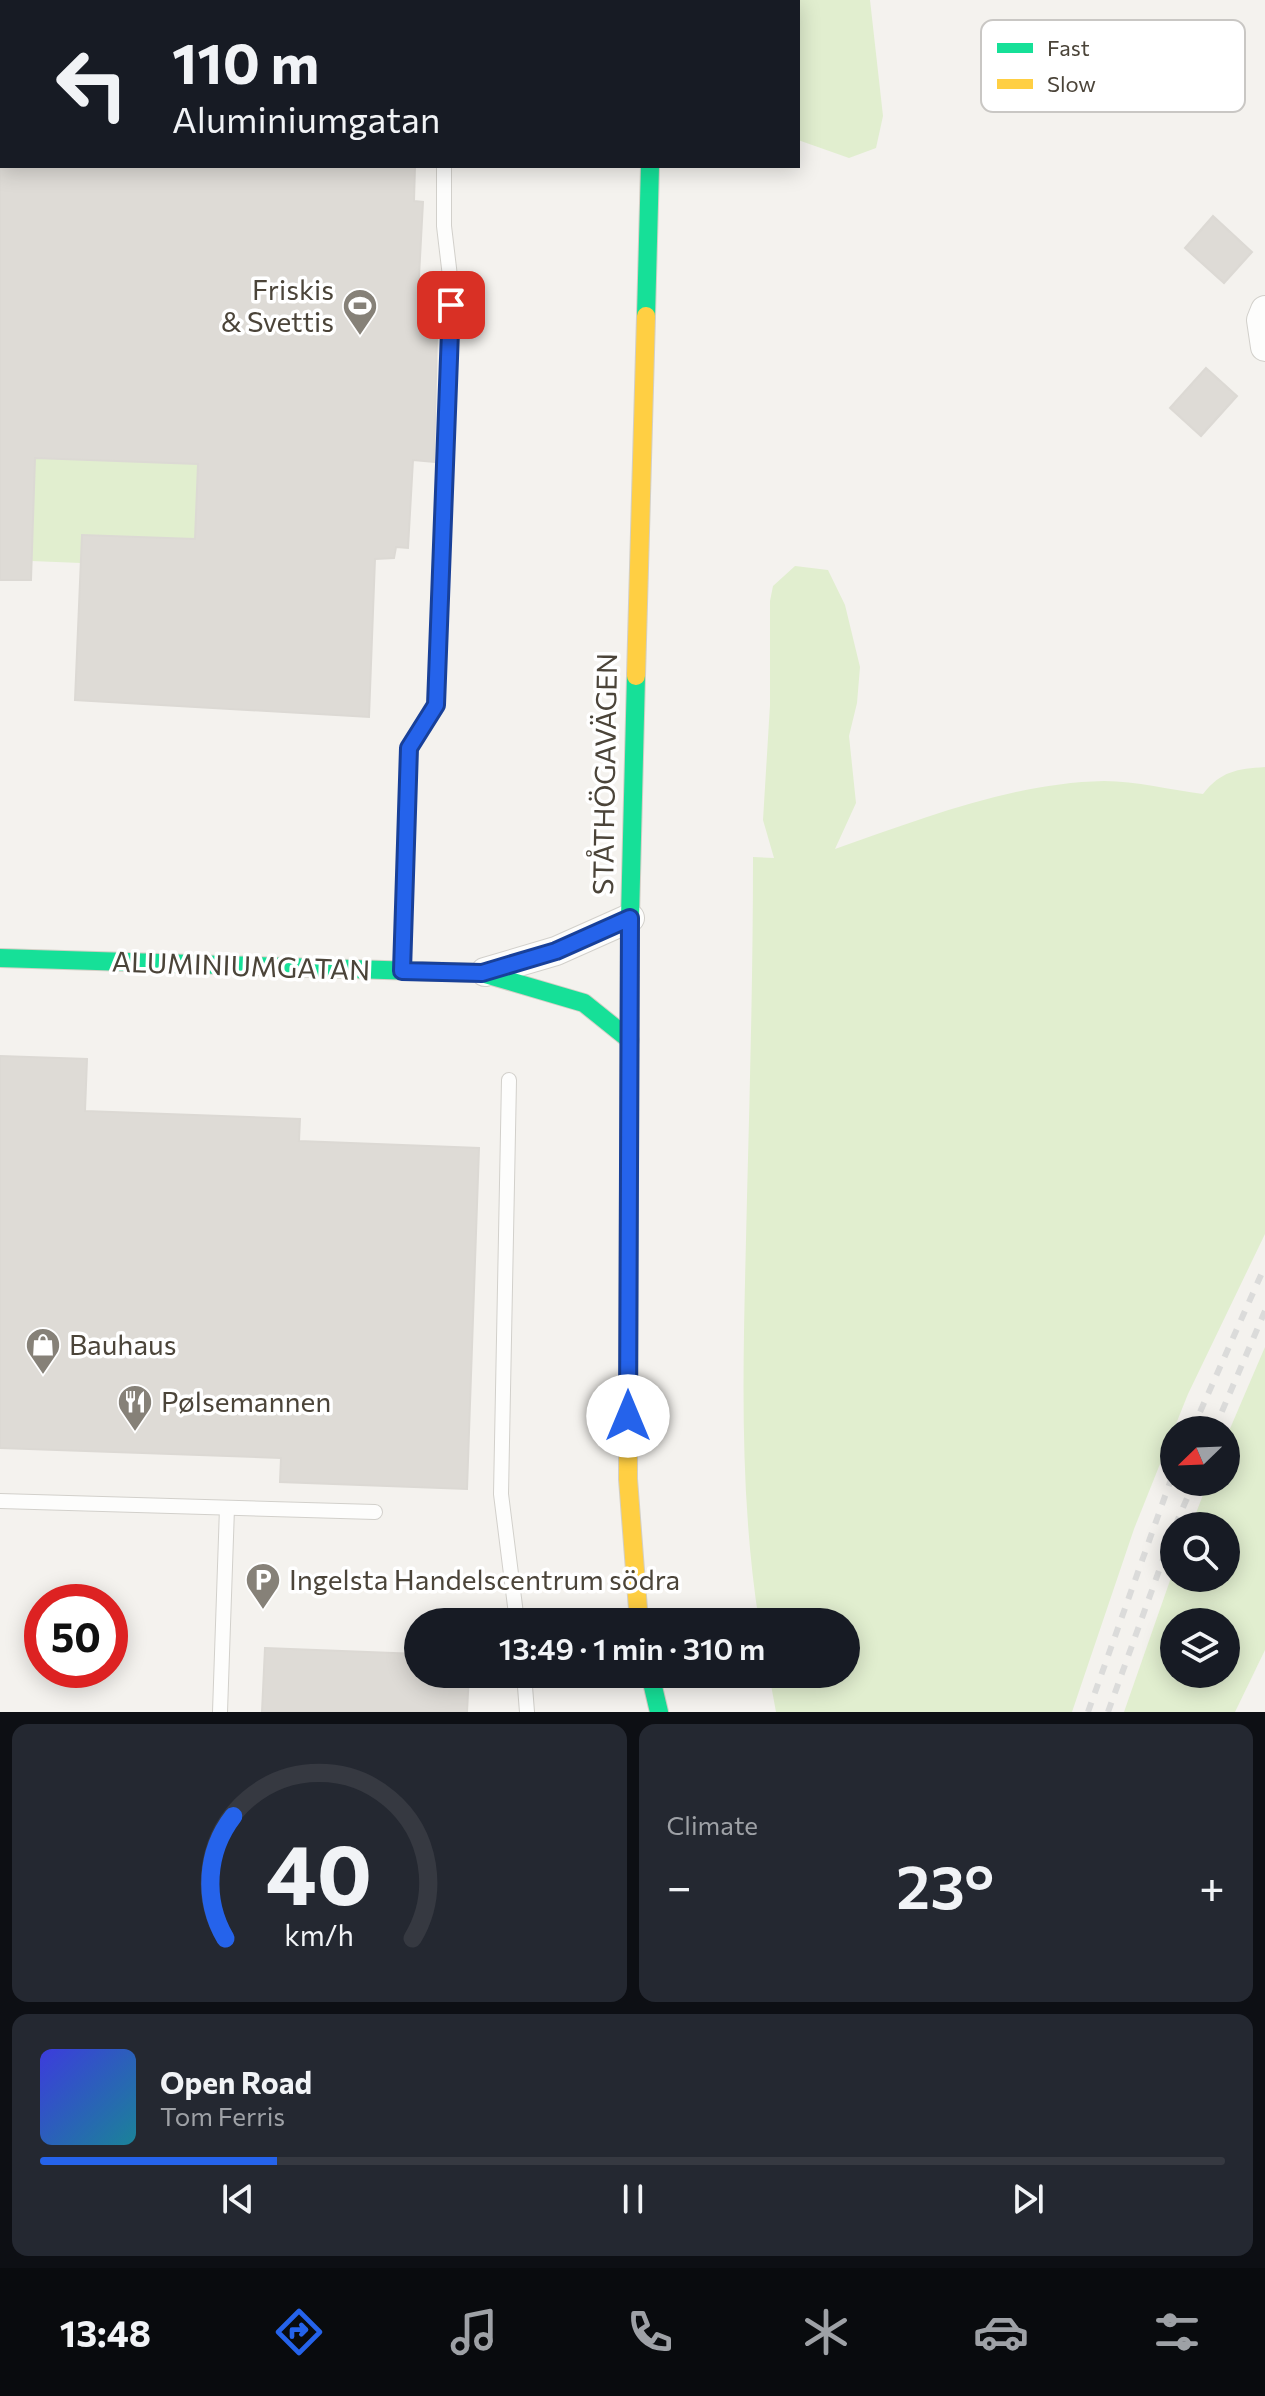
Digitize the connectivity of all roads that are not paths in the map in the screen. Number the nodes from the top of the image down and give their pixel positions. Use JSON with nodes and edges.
{"nodes":[{"id":1,"x":444,"y":168,"type":"edge"},
{"id":2,"x":650,"y":168,"type":"edge"},
{"id":3,"x":1265,"y":310,"type":"edge"},
{"id":4,"x":1265,"y":347,"type":"edge"},
{"id":5,"x":630,"y":918,"type":"junction"},
{"id":6,"x":0,"y":958,"type":"edge"},
{"id":7,"x":402,"y":971,"type":"junction"},
{"id":8,"x":482,"y":973,"type":"junction"},
{"id":9,"x":630,"y":1040,"type":"junction"},
{"id":10,"x":509,"y":1080,"type":"dead end"},
{"id":11,"x":0,"y":1501,"type":"edge"},
{"id":12,"x":227,"y":1508,"type":"junction"},
{"id":13,"x":375,"y":1512,"type":"dead end"},
{"id":14,"x":515,"y":1608,"type":"edge"},
{"id":15,"x":638,"y":1608,"type":"edge"},
{"id":16,"x":525,"y":1688,"type":"edge"},
{"id":17,"x":653,"y":1688,"type":"edge"},
{"id":18,"x":220,"y":1712,"type":"edge"},
{"id":19,"x":527,"y":1712,"type":"edge"},
{"id":20,"x":659,"y":1712,"type":"edge"}],
"edges":[{"from":1,"to":7,"type":"lane"},
{"from":2,"to":5,"type":"main road","name":"STÅTHÖGAVÄGEN"},
{"from":3,"to":4,"type":"street"},
{"from":5,"to":8,"type":"street","name":"ALUMINIUMGATAN"},
{"from":5,"to":9,"type":"main road","name":"STÅTHÖGAVÄGEN"},
{"from":6,"to":7,"type":"main road","name":"ALUMINIUMGATAN"},
{"from":7,"to":8,"type":"main road","name":"ALUMINIUMGATAN"},
{"from":8,"to":9,"type":"main road","name":"ALUMINIUMGATAN"},
{"from":9,"to":15,"type":"main road","name":"STÅTHÖGAVÄGEN"},
{"from":10,"to":14,"type":"lane"},
{"from":11,"to":12,"type":"lane"},
{"from":12,"to":13,"type":"lane"},
{"from":12,"to":18,"type":"lane"},
{"from":16,"to":19,"type":"lane"},
{"from":17,"to":20,"type":"main road"}]}
